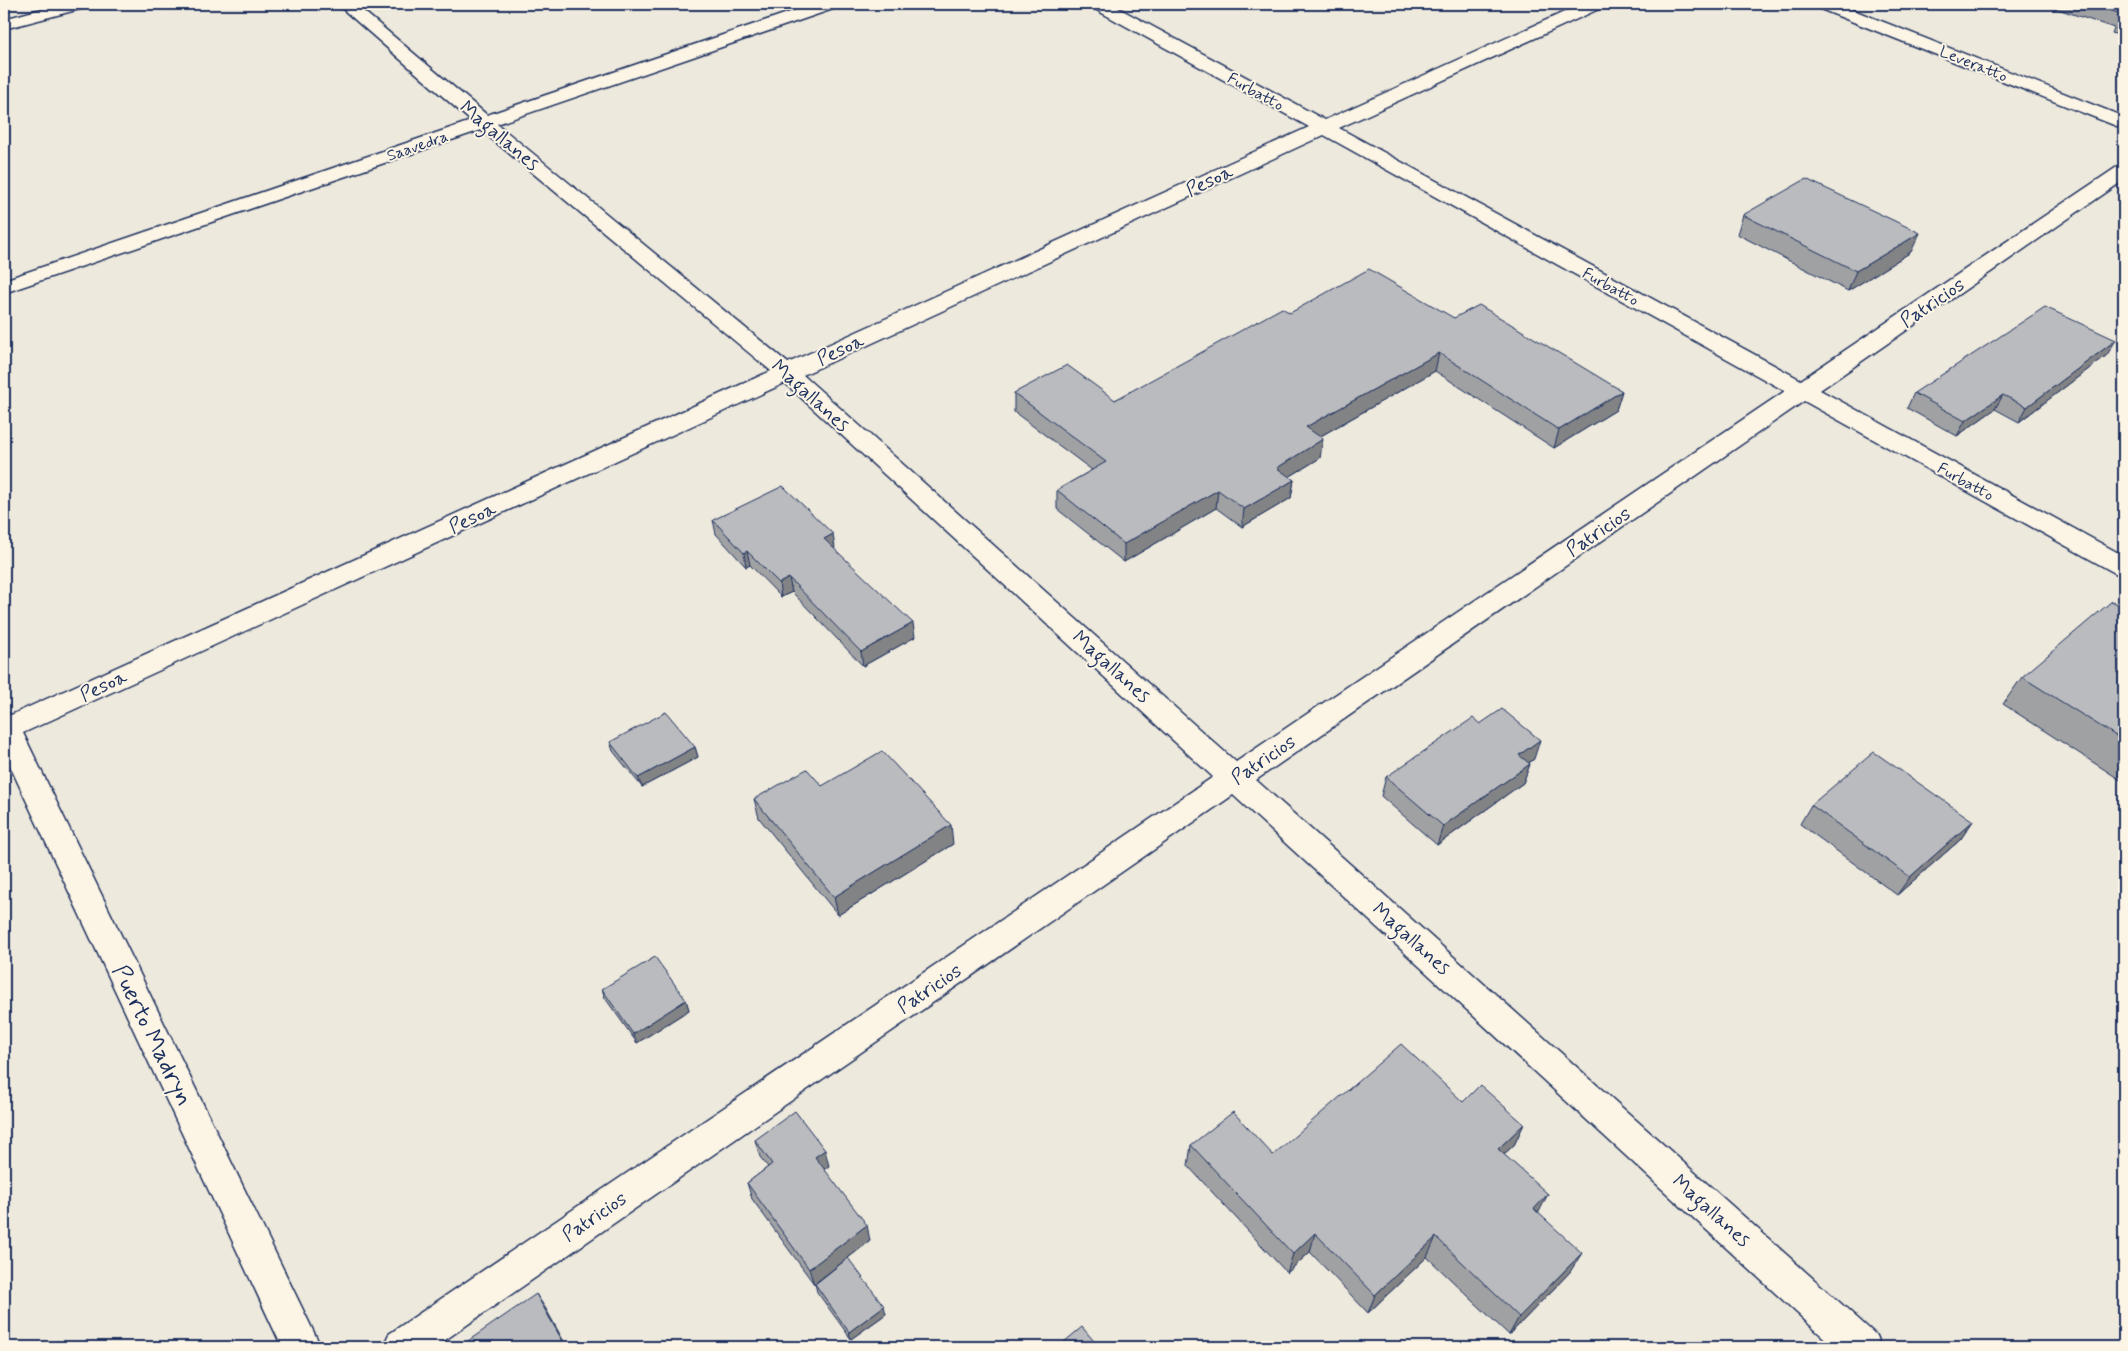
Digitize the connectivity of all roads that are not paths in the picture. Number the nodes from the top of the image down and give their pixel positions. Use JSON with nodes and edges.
{"nodes":[{"id":1,"x":78,"y":4,"type":"edge"},
{"id":2,"x":345,"y":4,"type":"edge"},
{"id":3,"x":830,"y":4,"type":"edge"},
{"id":4,"x":1099,"y":4,"type":"edge"},
{"id":5,"x":1595,"y":4,"type":"edge"},
{"id":6,"x":1824,"y":4,"type":"edge"},
{"id":7,"x":4,"y":24,"type":"edge"},
{"id":8,"x":483,"y":122,"type":"junction"},
{"id":9,"x":2124,"y":123,"type":"edge"},
{"id":10,"x":1323,"y":128,"type":"junction"},
{"id":11,"x":2124,"y":171,"type":"edge"},
{"id":12,"x":4,"y":287,"type":"edge"},
{"id":13,"x":787,"y":373,"type":"junction"},
{"id":14,"x":1802,"y":391,"type":"junction"},
{"id":15,"x":2124,"y":568,"type":"edge"},
{"id":16,"x":5,"y":727,"type":"edge"},
{"id":17,"x":1236,"y":778,"type":"junction"},
{"id":18,"x":302,"y":1347,"type":"edge"},
{"id":19,"x":402,"y":1347,"type":"edge"},
{"id":20,"x":1862,"y":1347,"type":"edge"}],
"edges":[{"from":1,"to":7,"type":"street"},
{"from":2,"to":8,"type":"street","name":"Magallanes"},
{"from":3,"to":8,"type":"street","name":"Saavedra"},
{"from":4,"to":10,"type":"street","name":"Furbatto"},
{"from":5,"to":10,"type":"street","name":"Pesoa"},
{"from":6,"to":9,"type":"street","name":"Leveratto"},
{"from":8,"to":12,"type":"street","name":"Saavedra"},
{"from":8,"to":13,"type":"street","name":"Magallanes"},
{"from":10,"to":13,"type":"street","name":"Pesoa"},
{"from":10,"to":14,"type":"street","name":"Furbatto"},
{"from":11,"to":14,"type":"street","name":"Patricios"},
{"from":13,"to":16,"type":"street","name":"Pesoa"},
{"from":13,"to":17,"type":"street","name":"Magallanes"},
{"from":14,"to":15,"type":"street","name":"Furbatto"},
{"from":14,"to":17,"type":"street","name":"Patricios"},
{"from":16,"to":18,"type":"street","name":"Puerto Madryn"},
{"from":17,"to":19,"type":"street","name":"Patricios"},
{"from":17,"to":20,"type":"street","name":"Magallanes"}]}
